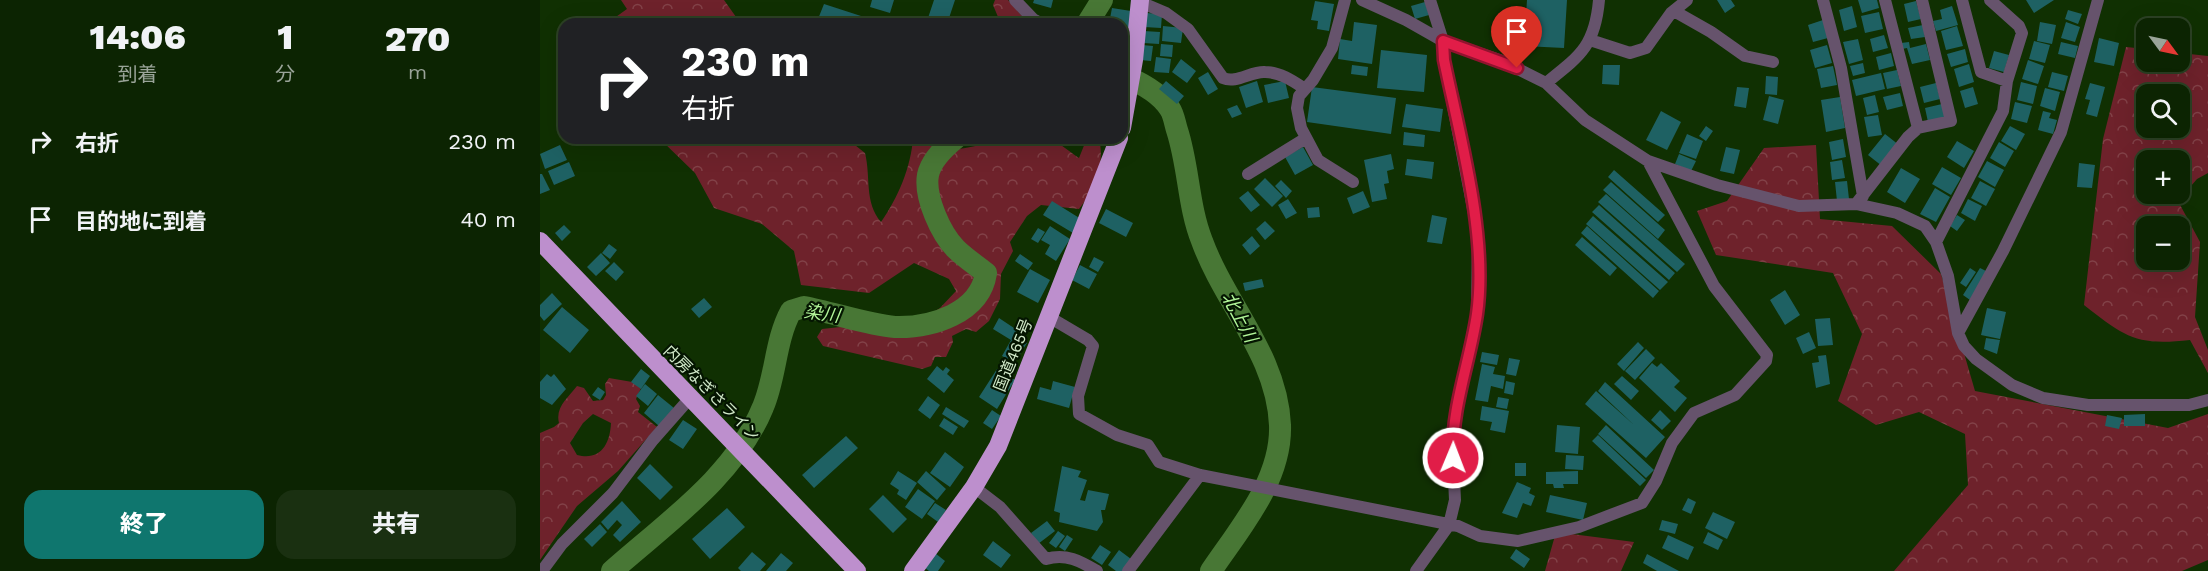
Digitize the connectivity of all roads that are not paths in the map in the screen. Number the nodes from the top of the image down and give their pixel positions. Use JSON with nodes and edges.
{"nodes":[{"id":1,"x":1345,"y":0,"type":"edge"},
{"id":2,"x":1362,"y":0,"type":"edge"},
{"id":3,"x":1430,"y":0,"type":"edge"},
{"id":4,"x":1599,"y":0,"type":"edge"},
{"id":5,"x":1687,"y":0,"type":"edge"},
{"id":6,"x":1823,"y":0,"type":"edge"},
{"id":7,"x":1885,"y":0,"type":"edge"},
{"id":8,"x":1922,"y":0,"type":"edge"},
{"id":9,"x":1962,"y":0,"type":"edge"},
{"id":10,"x":1990,"y":0,"type":"edge"},
{"id":11,"x":2098,"y":0,"type":"edge"},
{"id":12,"x":1140,"y":1,"type":"edge"},
{"id":13,"x":1020,"y":3,"type":"edge"},
{"id":14,"x":1674,"y":11,"type":"junction"},
{"id":15,"x":1036,"y":18,"type":"edge"},
{"id":16,"x":1590,"y":40,"type":"junction"},
{"id":17,"x":1443,"y":41,"type":"junction"},
{"id":18,"x":1130,"y":62,"type":"edge"},
{"id":19,"x":1773,"y":62,"type":"dead end"},
{"id":20,"x":2007,"y":81,"type":"junction"},
{"id":21,"x":1546,"y":83,"type":"junction"},
{"id":22,"x":1305,"y":89,"type":"junction"},
{"id":23,"x":1128,"y":102,"type":"edge"},
{"id":24,"x":1918,"y":128,"type":"junction"},
{"id":25,"x":1306,"y":138,"type":"junction"},
{"id":26,"x":1117,"y":144,"type":"edge"},
{"id":27,"x":1648,"y":161,"type":"junction"},
{"id":28,"x":1248,"y":174,"type":"dead end"},
{"id":29,"x":1353,"y":182,"type":"dead end"},
{"id":30,"x":1859,"y":200,"type":"junction"},
{"id":31,"x":540,"y":241,"type":"edge"},
{"id":32,"x":1936,"y":242,"type":"junction"},
{"id":33,"x":1049,"y":317,"type":"junction"},
{"id":34,"x":1958,"y":333,"type":"junction"},
{"id":35,"x":690,"y":398,"type":"junction"},
{"id":36,"x":2208,"y":400,"type":"edge"},
{"id":37,"x":1200,"y":475,"type":"junction"},
{"id":38,"x":974,"y":488,"type":"junction"},
{"id":39,"x":1449,"y":525,"type":"junction"},
{"id":40,"x":542,"y":571,"type":"edge"},
{"id":41,"x":858,"y":571,"type":"edge"},
{"id":42,"x":912,"y":571,"type":"edge"},
{"id":43,"x":1097,"y":571,"type":"edge"},
{"id":44,"x":1128,"y":571,"type":"edge"},
{"id":45,"x":1416,"y":571,"type":"edge"}],
"edges":[{"from":1,"to":22,"type":"street"},
{"from":2,"to":17,"type":"street"},
{"from":3,"to":17,"type":"street"},
{"from":4,"to":16,"type":"street"},
{"from":5,"to":14,"type":"street"},
{"from":6,"to":30,"type":"street"},
{"from":7,"to":24,"type":"street"},
{"from":8,"to":24,"type":"street"},
{"from":9,"to":20,"type":"street"},
{"from":10,"to":20,"type":"street"},
{"from":11,"to":34,"type":"street"},
{"from":12,"to":18,"type":"highway"},
{"from":12,"to":22,"type":"street"},
{"from":13,"to":15,"type":"street"},
{"from":14,"to":16,"type":"street"},
{"from":14,"to":19,"type":"street"},
{"from":16,"to":21,"type":"street"},
{"from":17,"to":21,"type":"street"},
{"from":17,"to":39,"type":"street"},
{"from":18,"to":23,"type":"highway"},
{"from":20,"to":32,"type":"street"},
{"from":21,"to":27,"type":"street"},
{"from":22,"to":25,"type":"street"},
{"from":24,"to":30,"type":"street"},
{"from":25,"to":28,"type":"street"},
{"from":25,"to":29,"type":"street"},
{"from":26,"to":33,"type":"highway","name":"国道465号"},
{"from":27,"to":30,"type":"street"},
{"from":27,"to":39,"type":"street"},
{"from":30,"to":32,"type":"street"},
{"from":31,"to":35,"type":"highway","name":"内房なぎさライン"},
{"from":32,"to":34,"type":"street"},
{"from":33,"to":37,"type":"street"},
{"from":33,"to":38,"type":"highway","name":"国道465号"},
{"from":34,"to":36,"type":"street"},
{"from":35,"to":40,"type":"street"},
{"from":35,"to":41,"type":"highway","name":"内房なぎさライン"},
{"from":37,"to":39,"type":"street"},
{"from":37,"to":44,"type":"street"},
{"from":38,"to":42,"type":"highway","name":"国道465号"},
{"from":38,"to":43,"type":"street"},
{"from":39,"to":45,"type":"street"}]}
